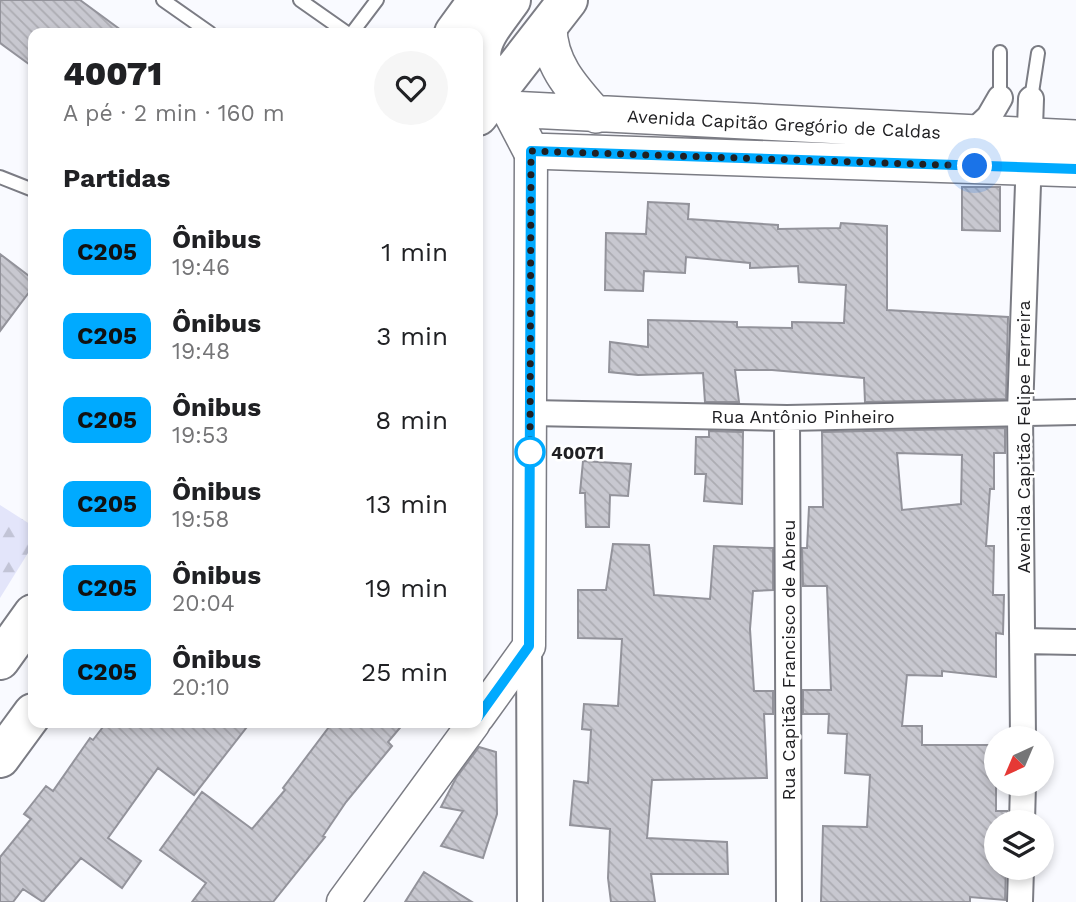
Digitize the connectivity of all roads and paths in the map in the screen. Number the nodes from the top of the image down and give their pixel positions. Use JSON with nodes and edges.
{"nodes":[{"id":1,"x":163,"y":0,"type":"edge"},
{"id":2,"x":300,"y":0,"type":"edge"},
{"id":3,"x":377,"y":0,"type":"edge"},
{"id":4,"x":478,"y":0,"type":"edge"},
{"id":5,"x":511,"y":0,"type":"edge"},
{"id":6,"x":585,"y":0,"type":"edge"},
{"id":7,"x":559,"y":13,"type":"edge"},
{"id":8,"x":203,"y":28,"type":"edge"},
{"id":9,"x":339,"y":28,"type":"edge"},
{"id":10,"x":356,"y":28,"type":"edge"},
{"id":11,"x":458,"y":28,"type":"edge"},
{"id":12,"x":483,"y":45,"type":"edge"},
{"id":13,"x":1000,"y":51,"type":"dead end"},
{"id":14,"x":1038,"y":53,"type":"dead end"},
{"id":15,"x":483,"y":70,"type":"edge"},
{"id":16,"x":999,"y":98,"type":"joint"},
{"id":17,"x":1031,"y":99,"type":"joint"},
{"id":18,"x":494,"y":106,"type":"edge"},
{"id":19,"x":596,"y":115,"type":"junction"},
{"id":20,"x":973,"y":132,"type":"junction"},
{"id":21,"x":1076,"y":138,"type":"edge"},
{"id":22,"x":531,"y":151,"type":"junction"},
{"id":23,"x":1028,"y":151,"type":"junction"},
{"id":24,"x":1076,"y":169,"type":"edge"},
{"id":25,"x":0,"y":177,"type":"edge"},
{"id":26,"x":28,"y":188,"type":"edge"},
{"id":27,"x":1020,"y":412,"type":"junction"},
{"id":28,"x":1076,"y":412,"type":"edge"},
{"id":29,"x":530,"y":413,"type":"junction"},
{"id":30,"x":787,"y":418,"type":"junction"},
{"id":31,"x":28,"y":621,"type":"edge"},
{"id":32,"x":1023,"y":641,"type":"junction"},
{"id":33,"x":1076,"y":642,"type":"edge"},
{"id":34,"x":529,"y":646,"type":"junction"},
{"id":35,"x":0,"y":660,"type":"edge"},
{"id":36,"x":483,"y":711,"type":"edge"},
{"id":37,"x":28,"y":720,"type":"edge"},
{"id":38,"x":1023,"y":726,"type":"edge"},
{"id":39,"x":470,"y":728,"type":"edge"},
{"id":40,"x":0,"y":758,"type":"edge"},
{"id":41,"x":1021,"y":880,"type":"edge"},
{"id":42,"x":343,"y":902,"type":"edge"},
{"id":43,"x":530,"y":902,"type":"edge"},
{"id":44,"x":789,"y":902,"type":"edge"},
{"id":45,"x":1020,"y":902,"type":"edge"}],
"edges":[{"from":1,"to":8,"type":"lane"},
{"from":2,"to":9,"type":"lane"},
{"from":3,"to":10,"type":"lane"},
{"from":4,"to":11,"type":"main road"},
{"from":5,"to":12,"type":"main road"},
{"from":6,"to":7,"type":"lane"},
{"from":7,"to":18,"type":"main road"},
{"from":7,"to":19,"type":"main road"},
{"from":13,"to":16,"type":"lane"},
{"from":14,"to":17,"type":"lane"},
{"from":15,"to":18,"type":"main road"},
{"from":16,"to":20,"type":"street"},
{"from":17,"to":23,"type":"street","name":"Avenida Capitão Felipe Ferreira"},
{"from":18,"to":19,"type":"main road","name":"Avenida Capitão Gregório de Caldas"},
{"from":18,"to":22,"type":"main road"},
{"from":19,"to":20,"type":"main road","name":"Avenida Capitão Gregório de Caldas"},
{"from":20,"to":23,"type":"main road","name":"Avenida Capitão Gregório de Caldas"},
{"from":21,"to":23,"type":"main road","name":"Avenida Capitão Gregório de Caldas"},
{"from":22,"to":23,"type":"main road","name":"Avenida Capitão Gregório de Caldas"},
{"from":22,"to":29,"type":"street"},
{"from":23,"to":24,"type":"main road","name":"Avenida Capitão Gregório de Caldas"},
{"from":23,"to":27,"type":"street","name":"Avenida Capitão Felipe Ferreira"},
{"from":25,"to":26,"type":"lane"},
{"from":27,"to":28,"type":"street","name":"Rua Antônio Pinheiro"},
{"from":27,"to":30,"type":"street","name":"Rua Antônio Pinheiro"},
{"from":27,"to":32,"type":"street","name":"Avenida Capitão Felipe Ferreira"},
{"from":29,"to":30,"type":"street","name":"Rua Antônio Pinheiro"},
{"from":29,"to":34,"type":"street"},
{"from":30,"to":44,"type":"street","name":"Rua Capitão Francisco de Abreu"},
{"from":31,"to":35,"type":"main road"},
{"from":32,"to":33,"type":"street"},
{"from":32,"to":38,"type":"street","name":"Avenida Capitão Felipe Ferreira"},
{"from":34,"to":36,"type":"street"},
{"from":34,"to":43,"type":"street"},
{"from":37,"to":40,"type":"main road"},
{"from":39,"to":42,"type":"street"},
{"from":41,"to":45,"type":"street"}]}
